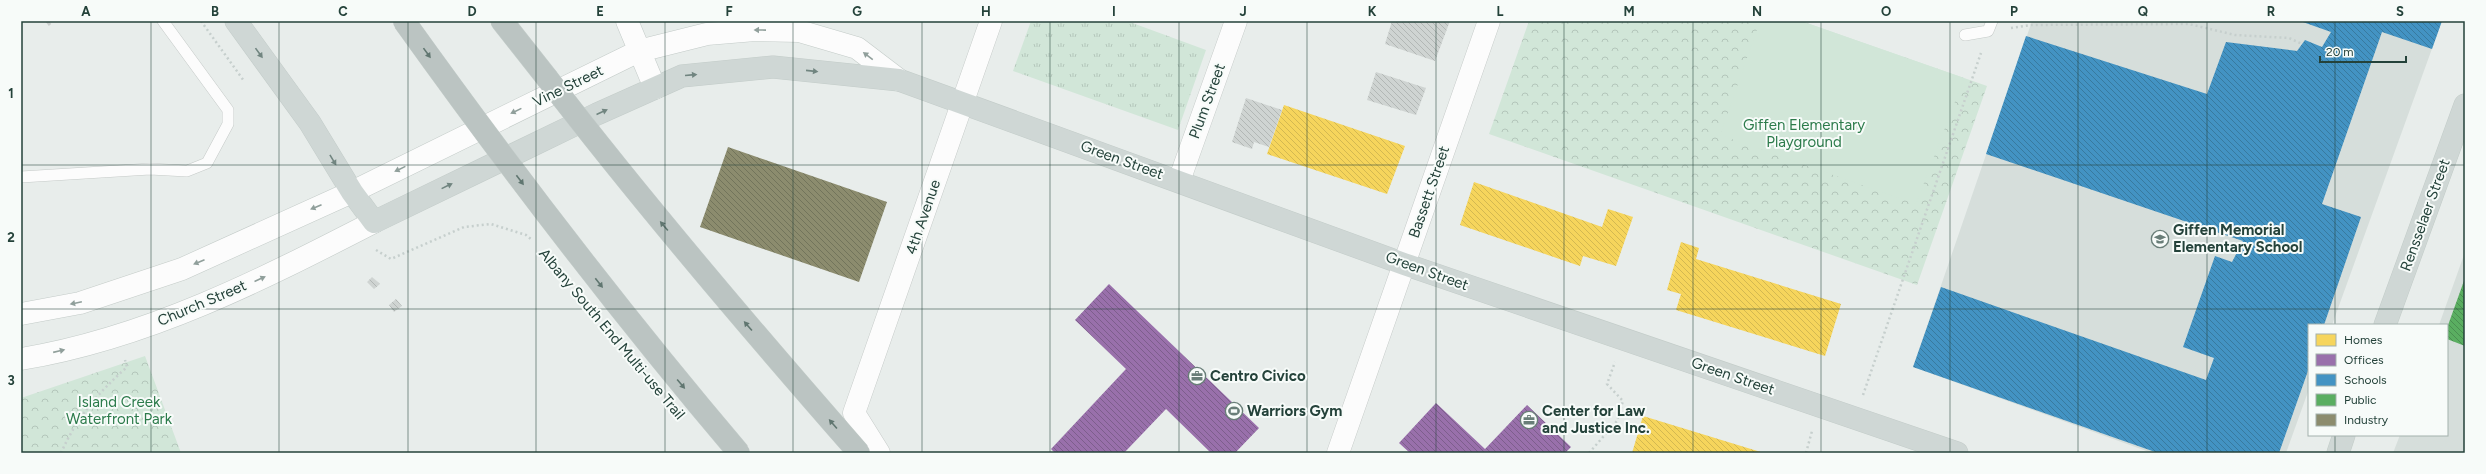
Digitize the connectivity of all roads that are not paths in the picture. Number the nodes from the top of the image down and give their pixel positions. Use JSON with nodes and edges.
{"nodes":[{"id":1,"x":163,"y":21,"type":"edge"},
{"id":2,"x":236,"y":21,"type":"edge"},
{"id":3,"x":404,"y":21,"type":"edge"},
{"id":4,"x":502,"y":21,"type":"edge"},
{"id":5,"x":517,"y":21,"type":"edge"},
{"id":6,"x":628,"y":21,"type":"edge"},
{"id":7,"x":992,"y":21,"type":"edge"},
{"id":8,"x":1236,"y":21,"type":"edge"},
{"id":9,"x":1489,"y":21,"type":"edge"},
{"id":10,"x":791,"y":26,"type":"edge"},
{"id":11,"x":1990,"y":26,"type":"edge"},
{"id":12,"x":1965,"y":35,"type":"dead end"},
{"id":13,"x":639,"y":51,"type":"junction"},
{"id":14,"x":547,"y":78,"type":"junction"},
{"id":15,"x":899,"y":80,"type":"junction"},
{"id":16,"x":655,"y":88,"type":"junction"},
{"id":17,"x":963,"y":103,"type":"junction"},
{"id":18,"x":2465,"y":105,"type":"edge"},
{"id":19,"x":21,"y":177,"type":"edge"},
{"id":20,"x":1178,"y":181,"type":"junction"},
{"id":21,"x":352,"y":192,"type":"junction"},
{"id":22,"x":374,"y":222,"type":"junction"},
{"id":23,"x":1404,"y":264,"type":"junction"},
{"id":24,"x":21,"y":314,"type":"edge"},
{"id":25,"x":2385,"y":324,"type":"edge"},
{"id":26,"x":24,"y":359,"type":"edge"},
{"id":27,"x":2344,"y":436,"type":"edge"},
{"id":28,"x":739,"y":453,"type":"edge"},
{"id":29,"x":859,"y":453,"type":"edge"},
{"id":30,"x":879,"y":453,"type":"edge"},
{"id":31,"x":1338,"y":453,"type":"edge"},
{"id":32,"x":1958,"y":453,"type":"edge"},
{"id":33,"x":2338,"y":453,"type":"edge"}],
"edges":[{"from":1,"to":19,"type":"lane"},
{"from":2,"to":21,"type":"main road","one_way":true},
{"from":3,"to":28,"type":"highway","one_way":true,"bridge":true},
{"from":4,"to":14,"type":"highway"},
{"from":5,"to":14,"type":"highway"},
{"from":6,"to":13,"type":"street"},
{"from":7,"to":17,"type":"street","name":"4th Avenue"},
{"from":8,"to":20,"type":"street","name":"Plum Street"},
{"from":9,"to":23,"type":"street","name":"Bassett Street"},
{"from":10,"to":13,"type":"street","name":"Vine Street","one_way":true},
{"from":15,"to":10,"type":"street","name":"Green Street","one_way":true},
{"from":11,"to":12,"type":"lane"},
{"from":13,"to":16,"type":"street"},
{"from":13,"to":21,"type":"street","name":"Vine Street","one_way":true},
{"from":29,"to":14,"type":"highway","one_way":true,"bridge":true},
{"from":16,"to":15,"type":"main road","name":"Green Street","one_way":true},
{"from":15,"to":17,"type":"main road","name":"Green Street"},
{"from":22,"to":16,"type":"main road","one_way":true},
{"from":17,"to":20,"type":"main road","name":"Green Street"},
{"from":17,"to":30,"type":"street","name":"4th Avenue"},
{"from":18,"to":25,"type":"main road","name":"Rensselaer Street"},
{"from":20,"to":23,"type":"main road","name":"Green Street"},
{"from":21,"to":22,"type":"main road"},
{"from":21,"to":24,"type":"street","one_way":true},
{"from":26,"to":22,"type":"street","name":"Church Street","one_way":true},
{"from":23,"to":31,"type":"street","name":"Bassett Street"},
{"from":23,"to":32,"type":"main road","name":"Green Street"},
{"from":27,"to":33,"type":"main road"}]}
